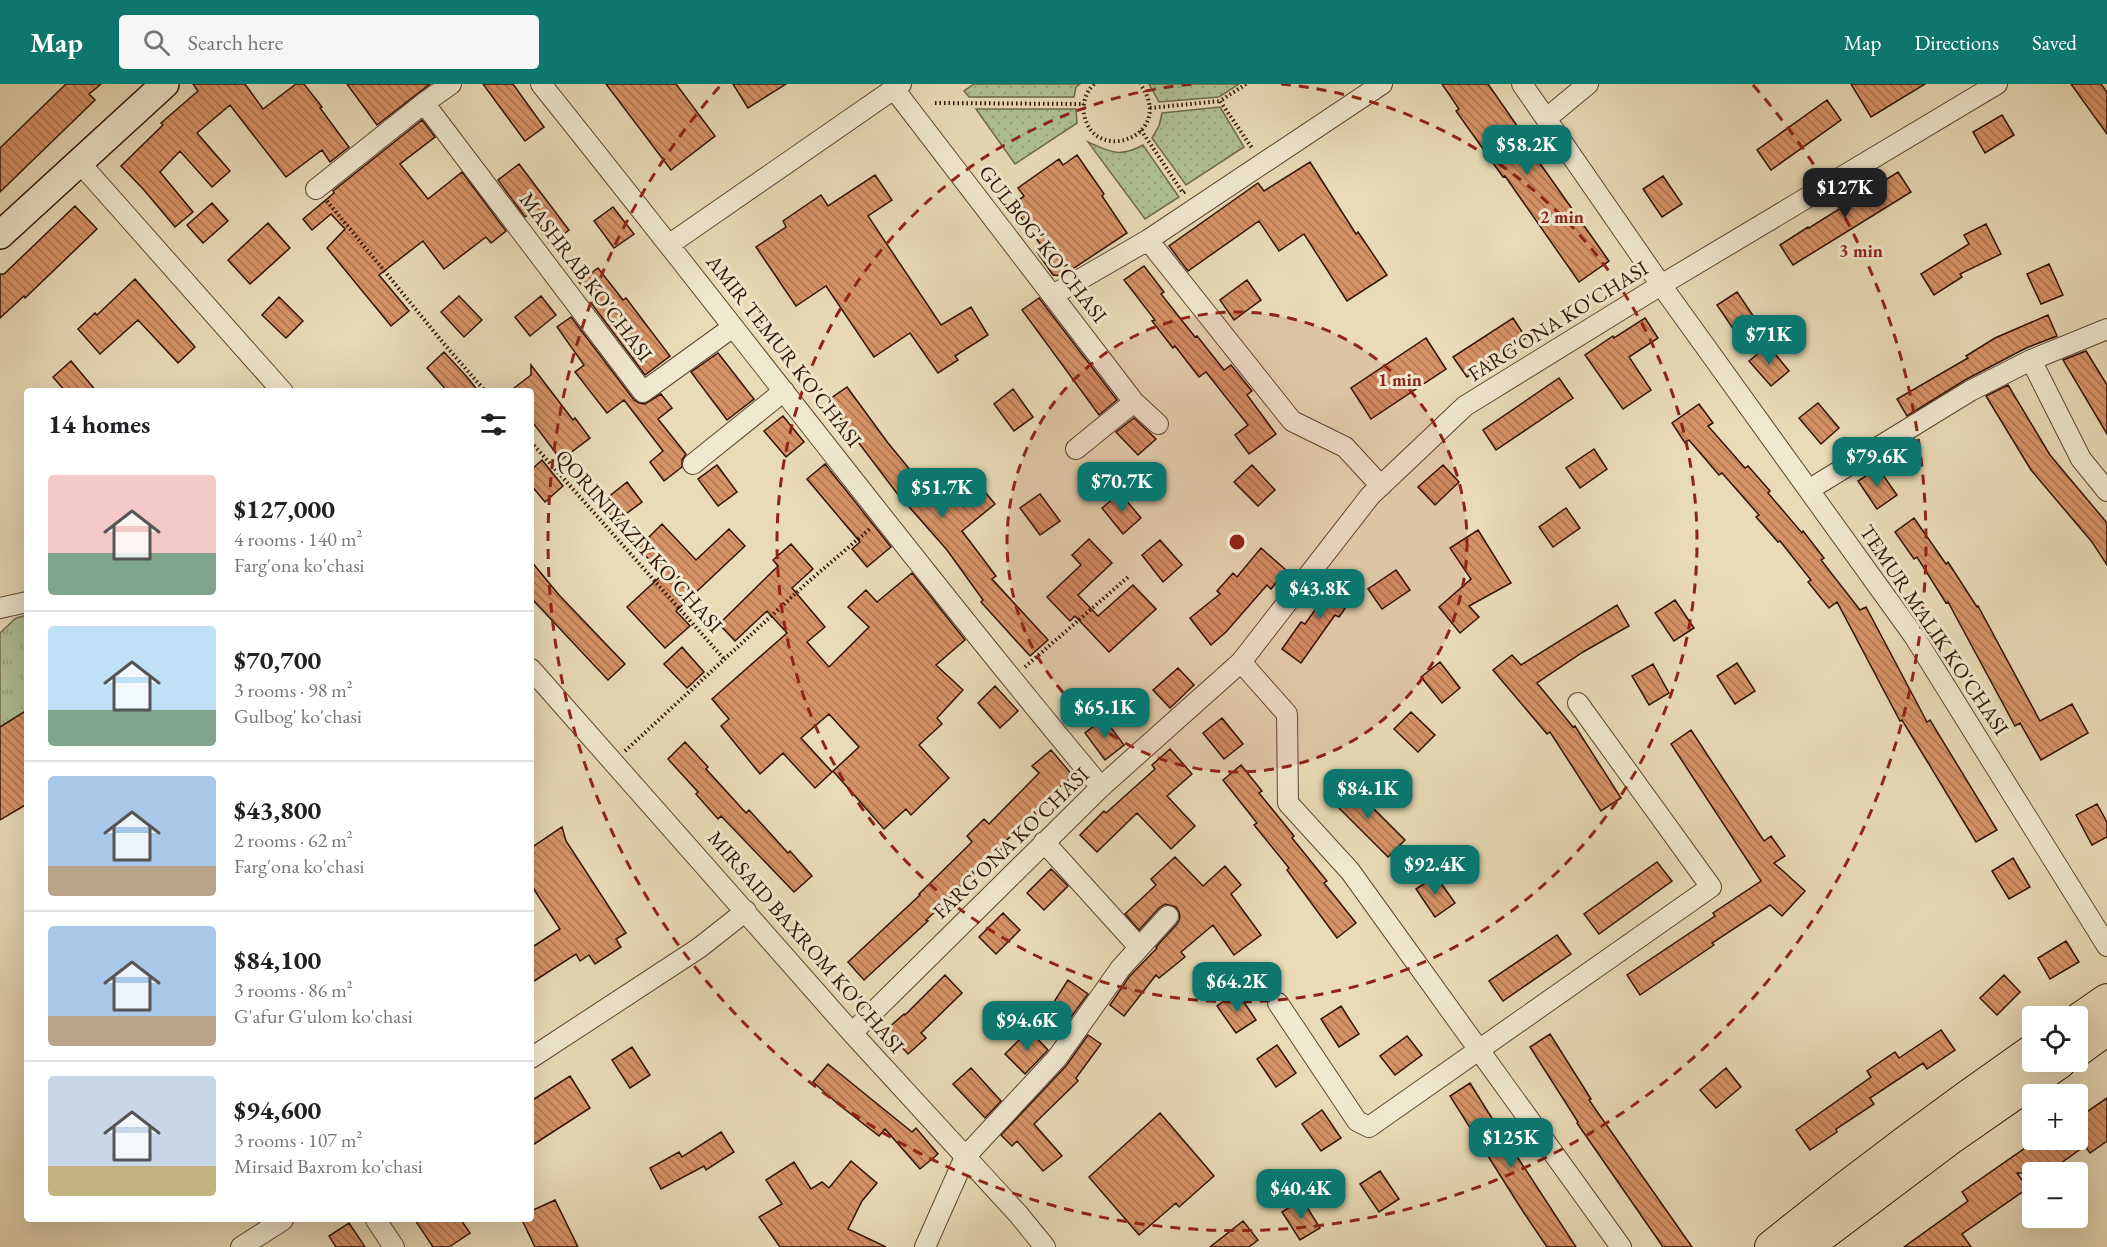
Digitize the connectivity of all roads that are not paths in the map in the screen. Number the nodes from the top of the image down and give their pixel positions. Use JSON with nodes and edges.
{"nodes":[{"id":1,"x":165,"y":84,"type":"edge"},
{"id":2,"x":451,"y":84,"type":"edge"},
{"id":3,"x":541,"y":84,"type":"edge"},
{"id":4,"x":1382,"y":84,"type":"edge"},
{"id":5,"x":1522,"y":84,"type":"edge"},
{"id":6,"x":1588,"y":84,"type":"edge"},
{"id":7,"x":1997,"y":84,"type":"edge"},
{"id":8,"x":897,"y":87,"type":"edge"},
{"id":9,"x":424,"y":103,"type":"junction"},
{"id":10,"x":1547,"y":118,"type":"junction"},
{"id":11,"x":79,"y":162,"type":"junction"},
{"id":12,"x":316,"y":189,"type":"road end"},
{"id":13,"x":0,"y":235,"type":"edge"},
{"id":14,"x":1148,"y":240,"type":"junction"},
{"id":15,"x":670,"y":243,"type":"junction"},
{"id":16,"x":1661,"y":285,"type":"junction"},
{"id":17,"x":1053,"y":295,"type":"junction"},
{"id":18,"x":733,"y":327,"type":"junction"},
{"id":19,"x":2107,"y":329,"type":"edge"},
{"id":20,"x":2031,"y":360,"type":"junction"},
{"id":21,"x":280,"y":388,"type":"edge"},
{"id":22,"x":784,"y":391,"type":"junction"},
{"id":23,"x":1134,"y":402,"type":"junction"},
{"id":24,"x":1158,"y":424,"type":"dead end"},
{"id":25,"x":1076,"y":449,"type":"dead end"},
{"id":26,"x":693,"y":464,"type":"dead end"},
{"id":27,"x":1381,"y":486,"type":"junction"},
{"id":28,"x":1809,"y":489,"type":"junction"},
{"id":29,"x":2107,"y":490,"type":"edge"},
{"id":30,"x":24,"y":603,"type":"edge"},
{"id":31,"x":0,"y":608,"type":"edge"},
{"id":32,"x":1241,"y":662,"type":"junction"},
{"id":33,"x":534,"y":672,"type":"edge"},
{"id":34,"x":1578,"y":703,"type":"dead end"},
{"id":35,"x":1101,"y":787,"type":"junction"},
{"id":36,"x":1044,"y":842,"type":"junction"},
{"id":37,"x":746,"y":911,"type":"junction"},
{"id":38,"x":1168,"y":916,"type":"dead end"},
{"id":39,"x":2107,"y":946,"type":"edge"},
{"id":40,"x":1139,"y":947,"type":"junction"},
{"id":41,"x":2107,"y":1000,"type":"edge"},
{"id":42,"x":1278,"y":1003,"type":"dead end"},
{"id":43,"x":2088,"y":1013,"type":"edge"},
{"id":44,"x":2107,"y":1029,"type":"edge"},
{"id":45,"x":852,"y":1032,"type":"junction"},
{"id":46,"x":2088,"y":1043,"type":"edge"},
{"id":47,"x":1479,"y":1050,"type":"junction"},
{"id":48,"x":534,"y":1056,"type":"edge"},
{"id":49,"x":2022,"y":1058,"type":"edge"},
{"id":50,"x":2046,"y":1072,"type":"edge"},
{"id":51,"x":965,"y":1157,"type":"junction"},
{"id":52,"x":280,"y":1222,"type":"edge"},
{"id":53,"x":376,"y":1222,"type":"edge"},
{"id":54,"x":241,"y":1247,"type":"edge"},
{"id":55,"x":394,"y":1247,"type":"edge"},
{"id":56,"x":925,"y":1247,"type":"edge"},
{"id":57,"x":1045,"y":1247,"type":"edge"},
{"id":58,"x":1621,"y":1247,"type":"edge"},
{"id":59,"x":1771,"y":1247,"type":"edge"},
{"id":60,"x":1806,"y":1247,"type":"edge"}],
"edges":[{"from":1,"to":11,"type":"main road"},
{"from":2,"to":9,"type":"street"},
{"from":3,"to":15,"type":"street","name":"AMIR TEMUR KO'CHASI"},
{"from":4,"to":14,"type":"street"},
{"from":5,"to":10,"type":"street","name":"TEMUR MALIK KO'CHASI"},
{"from":6,"to":10,"type":"street"},
{"from":7,"to":16,"type":"street","name":"FARG'ONA KO'CHASI"},
{"from":8,"to":15,"type":"street","name":"GULBOG' KO'CHASI"},
{"from":8,"to":17,"type":"street","name":"GULBOG' KO'CHASI"},
{"from":9,"to":12,"type":"street"},
{"from":9,"to":18,"type":"street","name":"MASHRAB KO'CHASI"},
{"from":10,"to":16,"type":"street","name":"TEMUR MALIK KO'CHASI"},
{"from":11,"to":13,"type":"main road"},
{"from":11,"to":21,"type":"street"},
{"from":14,"to":17,"type":"street"},
{"from":14,"to":27,"type":"street"},
{"from":15,"to":18,"type":"street","name":"AMIR TEMUR KO'CHASI"},
{"from":16,"to":27,"type":"street","name":"FARG'ONA KO'CHASI"},
{"from":16,"to":28,"type":"street","name":"TEMUR MALIK KO'CHASI"},
{"from":17,"to":23,"type":"street","name":"GULBOG' KO'CHASI"},
{"from":18,"to":22,"type":"street","name":"AMIR TEMUR KO'CHASI"},
{"from":19,"to":20,"type":"street"},
{"from":20,"to":28,"type":"street"},
{"from":20,"to":29,"type":"street"},
{"from":22,"to":26,"type":"street"},
{"from":22,"to":35,"type":"street","name":"AMIR TEMUR KO'CHASI"},
{"from":23,"to":24,"type":"street","name":"GULBOG' KO'CHASI"},
{"from":23,"to":25,"type":"street"},
{"from":27,"to":32,"type":"street","name":"FARG'ONA KO'CHASI"},
{"from":28,"to":39,"type":"street","name":"TEMUR MALIK KO'CHASI"},
{"from":30,"to":31,"type":"street"},
{"from":32,"to":35,"type":"street","name":"FARG'ONA KO'CHASI"},
{"from":32,"to":47,"type":"street"},
{"from":33,"to":37,"type":"street","name":"MIRSAID BAXROM KO'CHASI"},
{"from":34,"to":47,"type":"street"},
{"from":35,"to":36,"type":"street","name":"FARG'ONA KO'CHASI"},
{"from":36,"to":40,"type":"street"},
{"from":36,"to":45,"type":"street","name":"FARG'ONA KO'CHASI"},
{"from":37,"to":45,"type":"street","name":"MIRSAID BAXROM KO'CHASI"},
{"from":37,"to":48,"type":"street"},
{"from":38,"to":40,"type":"street"},
{"from":40,"to":51,"type":"street"},
{"from":41,"to":43,"type":"main road"},
{"from":42,"to":47,"type":"street"},
{"from":44,"to":46,"type":"main road"},
{"from":45,"to":51,"type":"street","name":"MIRSAID BAXROM KO'CHASI"},
{"from":47,"to":58,"type":"street"},
{"from":49,"to":59,"type":"main road"},
{"from":50,"to":60,"type":"main road"},
{"from":51,"to":56,"type":"street"},
{"from":51,"to":57,"type":"street","name":"MIRSAID BAXROM KO'CHASI"},
{"from":52,"to":54,"type":"street"},
{"from":53,"to":55,"type":"street"}]}
